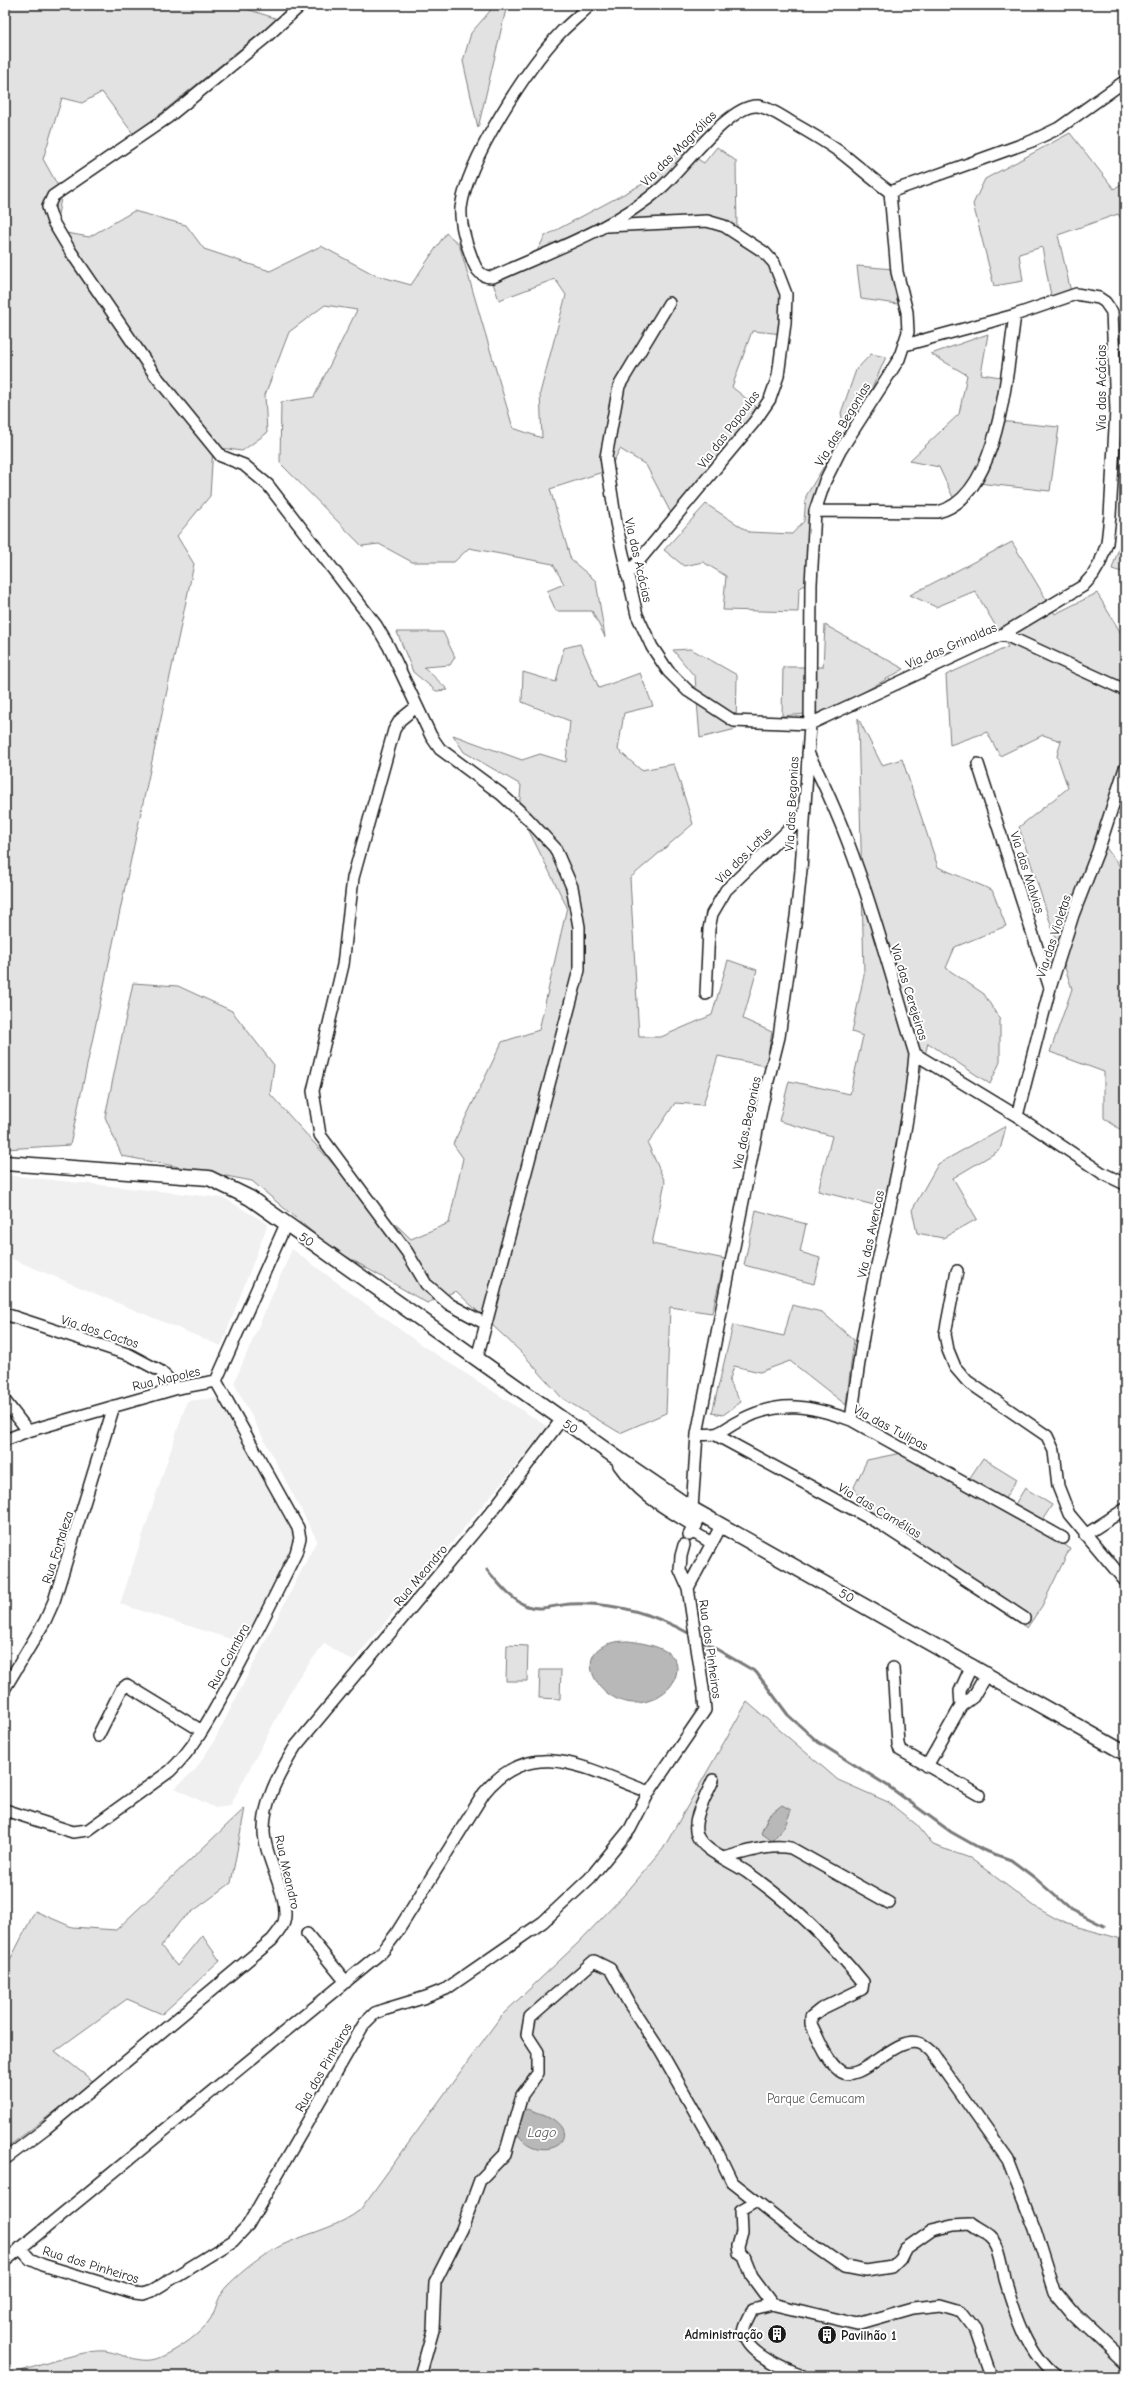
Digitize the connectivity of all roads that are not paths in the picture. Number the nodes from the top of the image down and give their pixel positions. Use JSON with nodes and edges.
{"nodes":[{"id":1,"x":301,"y":5,"type":"edge"},
{"id":2,"x":590,"y":5,"type":"edge"},
{"id":3,"x":1125,"y":81,"type":"edge"},
{"id":4,"x":890,"y":192,"type":"junction"},
{"id":5,"x":606,"y":226,"type":"junction"},
{"id":6,"x":669,"y":303,"type":"dead end"},
{"id":7,"x":1015,"y":315,"type":"junction"},
{"id":8,"x":905,"y":345,"type":"junction"},
{"id":9,"x":815,"y":511,"type":"junction"},
{"id":10,"x":627,"y":575,"type":"junction"},
{"id":11,"x":1003,"y":634,"type":"junction"},
{"id":12,"x":1125,"y":690,"type":"edge"},
{"id":13,"x":416,"y":707,"type":"junction"},
{"id":14,"x":810,"y":724,"type":"junction"},
{"id":15,"x":807,"y":753,"type":"junction"},
{"id":16,"x":978,"y":764,"type":"dead end"},
{"id":17,"x":1125,"y":768,"type":"edge"},
{"id":18,"x":804,"y":815,"type":"junction"},
{"id":19,"x":1050,"y":988,"type":"junction"},
{"id":20,"x":706,"y":994,"type":"dead end"},
{"id":21,"x":915,"y":1054,"type":"junction"},
{"id":22,"x":1017,"y":1116,"type":"junction"},
{"id":23,"x":5,"y":1163,"type":"edge"},
{"id":24,"x":1125,"y":1184,"type":"edge"},
{"id":25,"x":286,"y":1224,"type":"junction"},
{"id":26,"x":957,"y":1271,"type":"dead end"},
{"id":27,"x":5,"y":1314,"type":"edge"},
{"id":28,"x":486,"y":1324,"type":"junction"},
{"id":29,"x":477,"y":1358,"type":"junction"},
{"id":30,"x":216,"y":1381,"type":"junction"},
{"id":31,"x":178,"y":1388,"type":"junction"},
{"id":32,"x":5,"y":1400,"type":"edge"},
{"id":33,"x":114,"y":1406,"type":"junction"},
{"id":34,"x":562,"y":1419,"type":"junction"},
{"id":35,"x":851,"y":1420,"type":"junction"},
{"id":36,"x":28,"y":1431,"type":"junction"},
{"id":37,"x":697,"y":1434,"type":"junction"},
{"id":38,"x":716,"y":1436,"type":"junction"},
{"id":39,"x":5,"y":1440,"type":"edge"},
{"id":40,"x":1125,"y":1509,"type":"edge"},
{"id":41,"x":692,"y":1526,"type":"junction"},
{"id":42,"x":721,"y":1526,"type":"junction"},
{"id":43,"x":1085,"y":1535,"type":"junction"},
{"id":44,"x":1063,"y":1538,"type":"dead end"},
{"id":45,"x":712,"y":1543,"type":"junction"},
{"id":46,"x":1124,"y":1578,"type":"edge"},
{"id":47,"x":688,"y":1588,"type":"junction"},
{"id":48,"x":1024,"y":1618,"type":"dead end"},
{"id":49,"x":972,"y":1665,"type":"junction"},
{"id":50,"x":893,"y":1668,"type":"dead end"},
{"id":51,"x":987,"y":1674,"type":"junction"},
{"id":52,"x":5,"y":1688,"type":"edge"},
{"id":53,"x":961,"y":1706,"type":"junction"},
{"id":54,"x":202,"y":1731,"type":"junction"},
{"id":55,"x":98,"y":1736,"type":"dead end"},
{"id":56,"x":1125,"y":1753,"type":"edge"},
{"id":57,"x":927,"y":1766,"type":"junction"},
{"id":58,"x":713,"y":1780,"type":"dead end"},
{"id":59,"x":649,"y":1792,"type":"junction"},
{"id":60,"x":979,"y":1795,"type":"dead end"},
{"id":61,"x":5,"y":1810,"type":"edge"},
{"id":62,"x":724,"y":1858,"type":"junction"},
{"id":63,"x":889,"y":1903,"type":"dead end"},
{"id":64,"x":307,"y":1934,"type":"dead end"},
{"id":65,"x":346,"y":1982,"type":"junction"},
{"id":66,"x":5,"y":2159,"type":"edge"},
{"id":67,"x":755,"y":2202,"type":"junction"},
{"id":68,"x":20,"y":2248,"type":"junction"},
{"id":69,"x":5,"y":2261,"type":"edge"},
{"id":70,"x":772,"y":2304,"type":"junction"},
{"id":71,"x":1125,"y":2363,"type":"edge"},
{"id":72,"x":420,"y":2376,"type":"edge"},
{"id":73,"x":803,"y":2376,"type":"edge"},
{"id":74,"x":991,"y":2376,"type":"edge"},
{"id":75,"x":1056,"y":2376,"type":"edge"}],
"edges":[{"from":1,"to":13,"type":"street"},
{"from":2,"to":5,"type":"street","name":"Via das Magnólias"},
{"from":3,"to":4,"type":"street"},
{"from":4,"to":5,"type":"street","name":"Via das Magnólias"},
{"from":4,"to":8,"type":"street","name":"Via das Begonias"},
{"from":5,"to":10,"type":"street","name":"Via das Papoulas"},
{"from":6,"to":10,"type":"street","name":"Via das Acácias"},
{"from":7,"to":8,"type":"street","name":"Via das Acácias"},
{"from":7,"to":9,"type":"street"},
{"from":7,"to":11,"type":"street","name":"Via das Acácias"},
{"from":8,"to":9,"type":"street","name":"Via das Begonias"},
{"from":9,"to":14,"type":"street","name":"Via das Begonias"},
{"from":10,"to":14,"type":"street","name":"Via das Acácias"},
{"from":11,"to":12,"type":"street","name":"Via das Grinaldas"},
{"from":11,"to":14,"type":"street","name":"Via das Grinaldas"},
{"from":13,"to":28,"type":"street"},
{"from":13,"to":28,"type":"street"},
{"from":14,"to":15,"type":"street","name":"Via das Begonias"},
{"from":15,"to":18,"type":"street","name":"Via das Begonias"},
{"from":15,"to":21,"type":"street","name":"Via das Cerejeiras"},
{"from":16,"to":19,"type":"street","name":"Via das Malvias"},
{"from":17,"to":19,"type":"street","name":"Via das Violetas"},
{"from":18,"to":20,"type":"street","name":"Via dos Lotus"},
{"from":18,"to":37,"type":"street","name":"Via das Begonias"},
{"from":19,"to":22,"type":"street","name":"Via das Violetas"},
{"from":21,"to":22,"type":"street","name":"Via das Cerejeiras"},
{"from":21,"to":35,"type":"street","name":"Via das Avencas"},
{"from":22,"to":24,"type":"street","name":"Via das Cerejeiras"},
{"from":23,"to":25,"type":"main road","name":"50"},
{"from":25,"to":29,"type":"main road","name":"50"},
{"from":25,"to":30,"type":"street","name":"Rua Napoles"},
{"from":26,"to":43,"type":"street"},
{"from":27,"to":31,"type":"street","name":"Via dos Cactos"},
{"from":28,"to":29,"type":"street"},
{"from":29,"to":34,"type":"main road","name":"50"},
{"from":30,"to":31,"type":"street","name":"Rua Napoles"},
{"from":30,"to":54,"type":"street","name":"Rua Coimbra"},
{"from":31,"to":33,"type":"street","name":"Rua Napoles"},
{"from":32,"to":36,"type":"street"},
{"from":33,"to":36,"type":"street","name":"Rua Napoles"},
{"from":33,"to":52,"type":"street","name":"Rua Fortaleza"},
{"from":34,"to":41,"type":"main road","name":"50"},
{"from":34,"to":66,"type":"street","name":"Rua Meandro"},
{"from":35,"to":38,"type":"street","name":"Via das Tulipas"},
{"from":35,"to":44,"type":"street","name":"Via das Tulipas"},
{"from":36,"to":39,"type":"street","name":"Rua Napoles"},
{"from":37,"to":38,"type":"street"},
{"from":37,"to":41,"type":"street"},
{"from":38,"to":48,"type":"street","name":"Via das Camélias"},
{"from":40,"to":43,"type":"street"},
{"from":41,"to":42,"type":"main road","name":"50"},
{"from":41,"to":45,"type":"street"},
{"from":41,"to":47,"type":"street","name":"Rua dos Pinheiros"},
{"from":42,"to":45,"type":"street","name":"Rua dos Pinheiros"},
{"from":42,"to":49,"type":"main road","name":"50"},
{"from":43,"to":46,"type":"street"},
{"from":45,"to":47,"type":"street","name":"Rua dos Pinheiros"},
{"from":47,"to":59,"type":"street","name":"Rua dos Pinheiros"},
{"from":49,"to":51,"type":"main road","name":"50"},
{"from":49,"to":53,"type":"street"},
{"from":50,"to":57,"type":"street"},
{"from":51,"to":53,"type":"street"},
{"from":51,"to":56,"type":"main road","name":"50"},
{"from":53,"to":57,"type":"street"},
{"from":54,"to":55,"type":"street"},
{"from":54,"to":61,"type":"street","name":"Rua Coimbra"},
{"from":57,"to":60,"type":"street"},
{"from":58,"to":62,"type":"street"},
{"from":59,"to":65,"type":"street","name":"Rua dos Pinheiros"},
{"from":59,"to":68,"type":"street","name":"Rua dos Pinheiros"},
{"from":62,"to":63,"type":"street"},
{"from":62,"to":71,"type":"street"},
{"from":64,"to":65,"type":"street"},
{"from":65,"to":68,"type":"street","name":"Rua dos Pinheiros"},
{"from":67,"to":70,"type":"street"},
{"from":67,"to":72,"type":"street"},
{"from":67,"to":75,"type":"street"},
{"from":68,"to":69,"type":"street","name":"Rua dos Pinheiros"},
{"from":70,"to":73,"type":"street"},
{"from":70,"to":74,"type":"street"}]}
